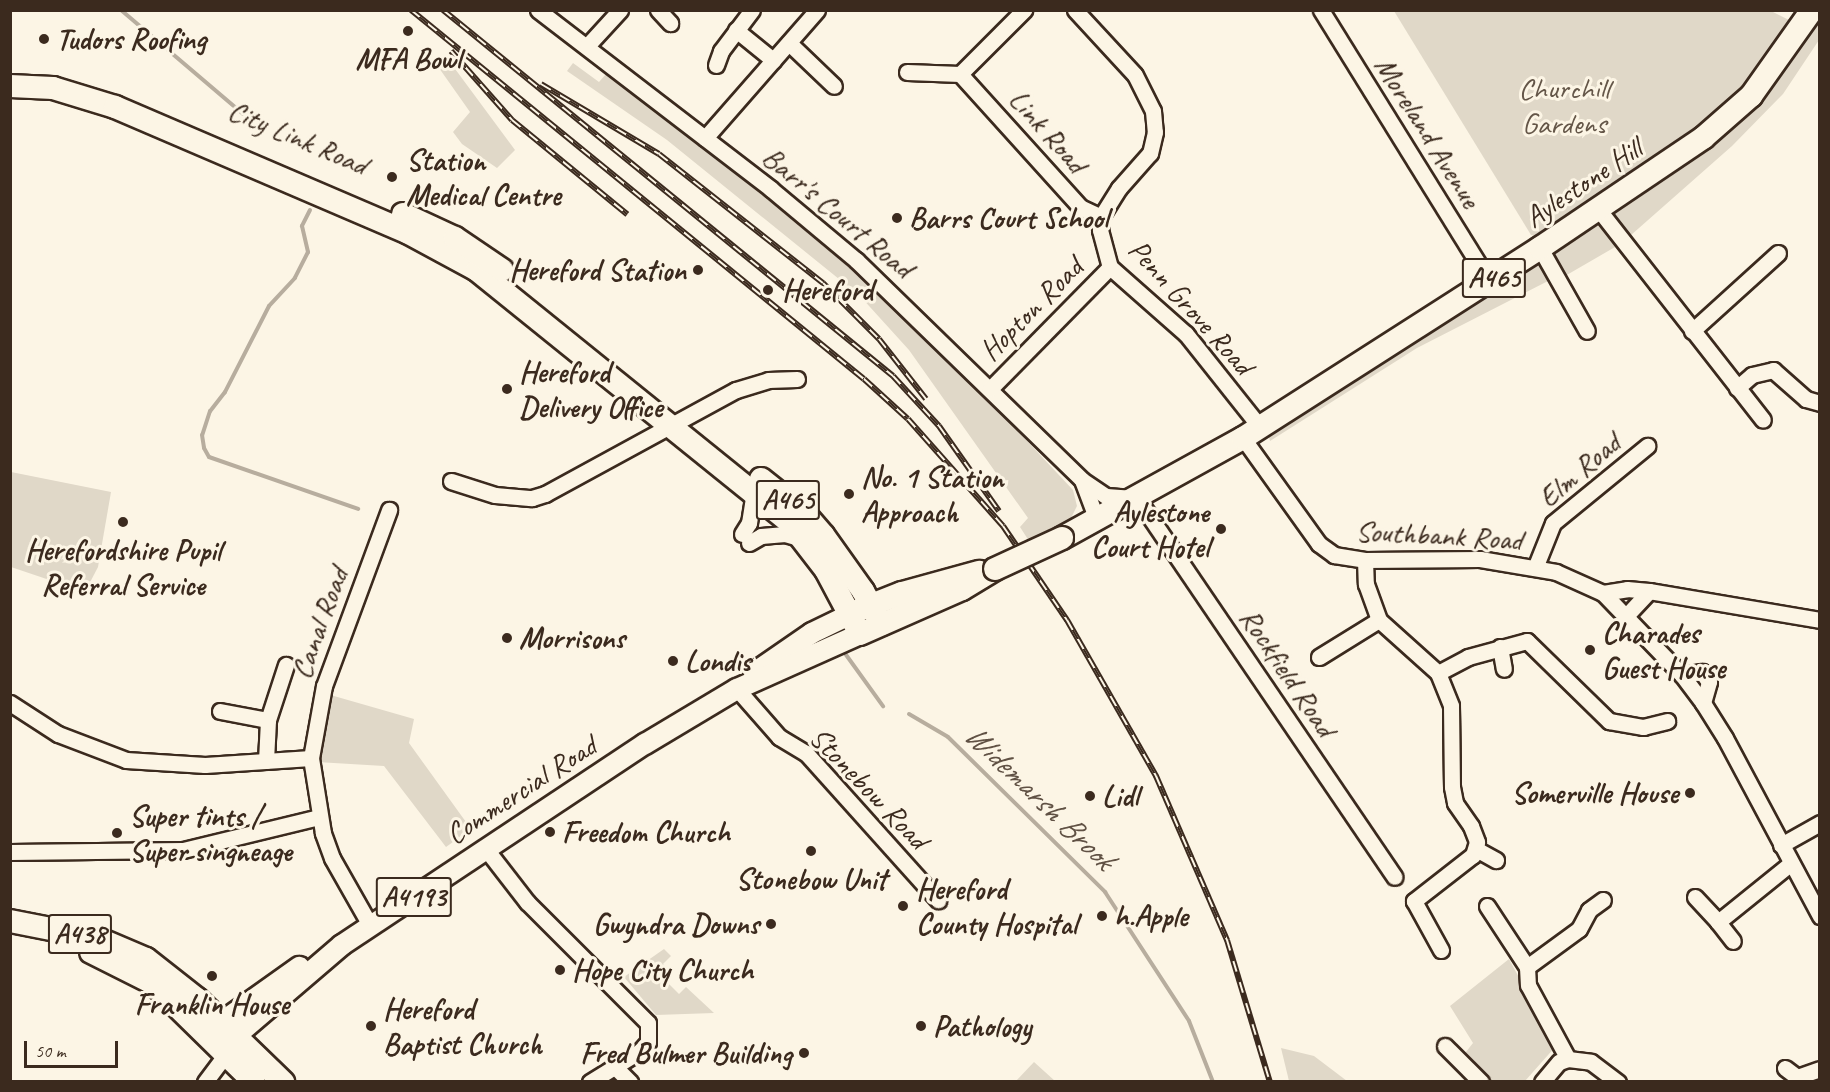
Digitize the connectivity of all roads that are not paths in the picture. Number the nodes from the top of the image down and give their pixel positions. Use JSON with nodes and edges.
{"nodes":[{"id":1,"x":538,"y":10,"type":"edge"},
{"id":2,"x":620,"y":10,"type":"edge"},
{"id":3,"x":658,"y":10,"type":"edge"},
{"id":4,"x":752,"y":10,"type":"edge"},
{"id":5,"x":817,"y":10,"type":"edge"},
{"id":6,"x":1024,"y":10,"type":"edge"},
{"id":7,"x":1075,"y":10,"type":"edge"},
{"id":8,"x":1321,"y":10,"type":"edge"},
{"id":9,"x":1812,"y":10,"type":"edge"},
{"id":10,"x":670,"y":23,"type":"dead end"},
{"id":11,"x":736,"y":30,"type":"junction"},
{"id":12,"x":789,"y":43,"type":"junction"},
{"id":13,"x":586,"y":46,"type":"junction"},
{"id":14,"x":773,"y":60,"type":"junction"},
{"id":15,"x":716,"y":65,"type":"dead end"},
{"id":16,"x":907,"y":72,"type":"dead end"},
{"id":17,"x":10,"y":73,"type":"edge"},
{"id":18,"x":960,"y":74,"type":"junction"},
{"id":19,"x":10,"y":86,"type":"edge"},
{"id":20,"x":834,"y":86,"type":"dead end"},
{"id":21,"x":705,"y":138,"type":"junction"},
{"id":22,"x":1599,"y":210,"type":"junction"},
{"id":23,"x":1101,"y":217,"type":"junction"},
{"id":24,"x":1540,"y":248,"type":"junction"},
{"id":25,"x":1778,"y":253,"type":"dead end"},
{"id":26,"x":1110,"y":267,"type":"junction"},
{"id":27,"x":1489,"y":281,"type":"junction"},
{"id":28,"x":1587,"y":331,"type":"dead end"},
{"id":29,"x":1692,"y":331,"type":"junction"},
{"id":30,"x":797,"y":379,"type":"dead end"},
{"id":31,"x":1737,"y":388,"type":"junction"},
{"id":32,"x":990,"y":389,"type":"junction"},
{"id":33,"x":1820,"y":403,"type":"edge"},
{"id":34,"x":1763,"y":420,"type":"dead end"},
{"id":35,"x":673,"y":423,"type":"junction"},
{"id":36,"x":1251,"y":432,"type":"junction"},
{"id":37,"x":1647,"y":446,"type":"dead end"},
{"id":38,"x":1082,"y":480,"type":"junction"},
{"id":39,"x":451,"y":481,"type":"dead end"},
{"id":40,"x":754,"y":492,"type":"junction"},
{"id":41,"x":1137,"y":498,"type":"junction"},
{"id":42,"x":389,"y":510,"type":"dead end"},
{"id":43,"x":1097,"y":520,"type":"junction"},
{"id":44,"x":802,"y":539,"type":"junction"},
{"id":45,"x":1365,"y":560,"type":"junction"},
{"id":46,"x":1535,"y":568,"type":"junction"},
{"id":47,"x":1649,"y":591,"type":"junction"},
{"id":48,"x":1603,"y":593,"type":"junction"},
{"id":49,"x":877,"y":614,"type":"junction"},
{"id":50,"x":1626,"y":616,"type":"junction"},
{"id":51,"x":1379,"y":620,"type":"junction"},
{"id":52,"x":1820,"y":620,"type":"edge"},
{"id":53,"x":856,"y":624,"type":"junction"},
{"id":54,"x":1500,"y":646,"type":"junction"},
{"id":55,"x":1318,"y":657,"type":"dead end"},
{"id":56,"x":286,"y":665,"type":"dead end"},
{"id":57,"x":1504,"y":669,"type":"dead end"},
{"id":58,"x":1438,"y":673,"type":"junction"},
{"id":59,"x":737,"y":689,"type":"junction"},
{"id":60,"x":10,"y":703,"type":"edge"},
{"id":61,"x":220,"y":711,"type":"dead end"},
{"id":62,"x":268,"y":720,"type":"junction"},
{"id":63,"x":1667,"y":721,"type":"dead end"},
{"id":64,"x":311,"y":758,"type":"junction"},
{"id":65,"x":266,"y":761,"type":"junction"},
{"id":66,"x":319,"y":817,"type":"junction"},
{"id":67,"x":1820,"y":823,"type":"edge"},
{"id":68,"x":1781,"y":845,"type":"junction"},
{"id":69,"x":486,"y":849,"type":"junction"},
{"id":70,"x":10,"y":852,"type":"edge"},
{"id":71,"x":1475,"y":852,"type":"junction"},
{"id":72,"x":1496,"y":860,"type":"dead end"},
{"id":73,"x":1790,"y":864,"type":"junction"},
{"id":74,"x":1395,"y":877,"type":"dead end"},
{"id":75,"x":1695,"y":897,"type":"dead end"},
{"id":76,"x":938,"y":900,"type":"dead end"},
{"id":77,"x":1603,"y":900,"type":"dead end"},
{"id":78,"x":1487,"y":906,"type":"dead end"},
{"id":79,"x":1820,"y":916,"type":"edge"},
{"id":80,"x":10,"y":921,"type":"edge"},
{"id":81,"x":1718,"y":922,"type":"junction"},
{"id":82,"x":370,"y":925,"type":"junction"},
{"id":83,"x":10,"y":935,"type":"edge"},
{"id":84,"x":1732,"y":941,"type":"dead end"},
{"id":85,"x":1441,"y":950,"type":"dead end"},
{"id":86,"x":1527,"y":967,"type":"junction"},
{"id":87,"x":230,"y":1029,"type":"junction"},
{"id":88,"x":1445,"y":1046,"type":"dead end"},
{"id":89,"x":225,"y":1055,"type":"junction"},
{"id":90,"x":1568,"y":1059,"type":"junction"},
{"id":91,"x":614,"y":1066,"type":"junction"},
{"id":92,"x":1785,"y":1068,"type":"dead end"},
{"id":93,"x":1820,"y":1069,"type":"edge"},
{"id":94,"x":205,"y":1082,"type":"edge"},
{"id":95,"x":255,"y":1082,"type":"edge"},
{"id":96,"x":283,"y":1082,"type":"edge"},
{"id":97,"x":591,"y":1082,"type":"edge"},
{"id":98,"x":630,"y":1082,"type":"edge"},
{"id":99,"x":1481,"y":1082,"type":"edge"},
{"id":100,"x":1542,"y":1082,"type":"edge"},
{"id":101,"x":1618,"y":1082,"type":"edge"}],
"edges":[{"from":1,"to":13,"type":"street","name":"Barr's Court Road"},
{"from":2,"to":13,"type":"street"},
{"from":3,"to":10,"type":"street"},
{"from":4,"to":11,"type":"street"},
{"from":5,"to":12,"type":"street"},
{"from":6,"to":18,"type":"street"},
{"from":7,"to":23,"type":"street","name":"Penn Grove Road"},
{"from":8,"to":27,"type":"street","name":"Moreland Avenue"},
{"from":9,"to":22,"type":"highway","name":"Aylestone Hill","number":"A465"},
{"from":11,"to":14,"type":"street"},
{"from":11,"to":15,"type":"street"},
{"from":12,"to":14,"type":"street"},
{"from":12,"to":20,"type":"street"},
{"from":13,"to":21,"type":"street","name":"Barr's Court Road"},
{"from":14,"to":21,"type":"street"},
{"from":16,"to":18,"type":"street"},
{"from":17,"to":35,"type":"highway","name":"City Link Road","number":"A465"},
{"from":18,"to":23,"type":"street","name":"Link Road"},
{"from":19,"to":35,"type":"highway","name":"City Link Road","number":"A465"},
{"from":21,"to":32,"type":"street","name":"Barr's Court Road"},
{"from":22,"to":24,"type":"highway","name":"Aylestone Hill","number":"A465"},
{"from":22,"to":29,"type":"street"},
{"from":23,"to":26,"type":"street","name":"Penn Grove Road"},
{"from":24,"to":27,"type":"highway","name":"Aylestone Hill","number":"A465"},
{"from":24,"to":28,"type":"street"},
{"from":25,"to":29,"type":"street"},
{"from":26,"to":32,"type":"street","name":"Hopton Road"},
{"from":26,"to":36,"type":"street","name":"Penn Grove Road"},
{"from":27,"to":36,"type":"highway","name":"Aylestone Hill","number":"A465"},
{"from":29,"to":31,"type":"street"},
{"from":30,"to":35,"type":"street"},
{"from":31,"to":33,"type":"street"},
{"from":31,"to":34,"type":"street"},
{"from":32,"to":38,"type":"street","name":"Barr's Court Road"},
{"from":35,"to":39,"type":"street"},
{"from":35,"to":40,"type":"highway","number":"A465"},
{"from":35,"to":49,"type":"highway","number":"A465"},
{"from":36,"to":41,"type":"highway","name":"Aylestone Hill","number":"A465"},
{"from":36,"to":45,"type":"street","name":"Southbank Road"},
{"from":37,"to":46,"type":"street","name":"Elm Road"},
{"from":38,"to":41,"type":"street","name":"Barr's Court Road"},
{"from":38,"to":43,"type":"street","name":"Barr's Court Road"},
{"from":40,"to":44,"type":"highway","number":"A465"},
{"from":40,"to":44,"type":"street"},
{"from":41,"to":43,"type":"highway","name":"Commercial Road","number":"A465"},
{"from":41,"to":74,"type":"street","name":"Rockfield Road"},
{"from":42,"to":64,"type":"street","name":"Canal Road"},
{"from":43,"to":49,"type":"highway","name":"Commercial Road","number":"A465","bridge":true},
{"from":44,"to":53,"type":"highway","number":"A465"},
{"from":45,"to":46,"type":"street","name":"Southbank Road"},
{"from":45,"to":51,"type":"street"},
{"from":46,"to":48,"type":"street","name":"Southbank Road"},
{"from":47,"to":48,"type":"street"},
{"from":47,"to":50,"type":"street"},
{"from":47,"to":52,"type":"street"},
{"from":48,"to":50,"type":"street","name":"Southbank Road"},
{"from":49,"to":53,"type":"highway","name":"Commercial Road","number":"A465"},
{"from":50,"to":68,"type":"street","name":"Southbank Road"},
{"from":51,"to":55,"type":"street"},
{"from":51,"to":58,"type":"street"},
{"from":53,"to":59,"type":"main road","name":"Commercial Road","number":"A4193"},
{"from":54,"to":57,"type":"street"},
{"from":54,"to":58,"type":"street"},
{"from":54,"to":63,"type":"street"},
{"from":56,"to":62,"type":"street"},
{"from":58,"to":71,"type":"street"},
{"from":59,"to":69,"type":"main road","name":"Commercial Road","number":"A4193"},
{"from":59,"to":76,"type":"street","name":"Stonebow Road"},
{"from":60,"to":65,"type":"street"},
{"from":61,"to":62,"type":"street"},
{"from":62,"to":65,"type":"street"},
{"from":64,"to":65,"type":"street"},
{"from":64,"to":66,"type":"street","name":"Canal Road"},
{"from":66,"to":70,"type":"street"},
{"from":66,"to":82,"type":"street","name":"Canal Road"},
{"from":67,"to":68,"type":"street"},
{"from":68,"to":73,"type":"street","name":"Southbank Road"},
{"from":69,"to":82,"type":"main road","name":"Commercial Road","number":"A4193"},
{"from":69,"to":91,"type":"street"},
{"from":71,"to":72,"type":"street"},
{"from":71,"to":85,"type":"street"},
{"from":73,"to":79,"type":"street","name":"Southbank Road"},
{"from":73,"to":81,"type":"street"},
{"from":75,"to":81,"type":"street"},
{"from":77,"to":86,"type":"street"},
{"from":78,"to":86,"type":"street"},
{"from":80,"to":87,"type":"highway","number":"A438"},
{"from":81,"to":84,"type":"street"},
{"from":82,"to":87,"type":"main road","name":"Commercial Road","number":"A4193"},
{"from":83,"to":89,"type":"highway","number":"A438"},
{"from":86,"to":90,"type":"street"},
{"from":87,"to":89,"type":"highway"},
{"from":87,"to":96,"type":"highway","number":"A438"},
{"from":88,"to":99,"type":"street"},
{"from":89,"to":94,"type":"street"},
{"from":89,"to":95,"type":"highway","number":"A438"},
{"from":90,"to":100,"type":"street"},
{"from":90,"to":101,"type":"street"},
{"from":91,"to":97,"type":"street"},
{"from":91,"to":98,"type":"street"},
{"from":92,"to":93,"type":"street"}]}
